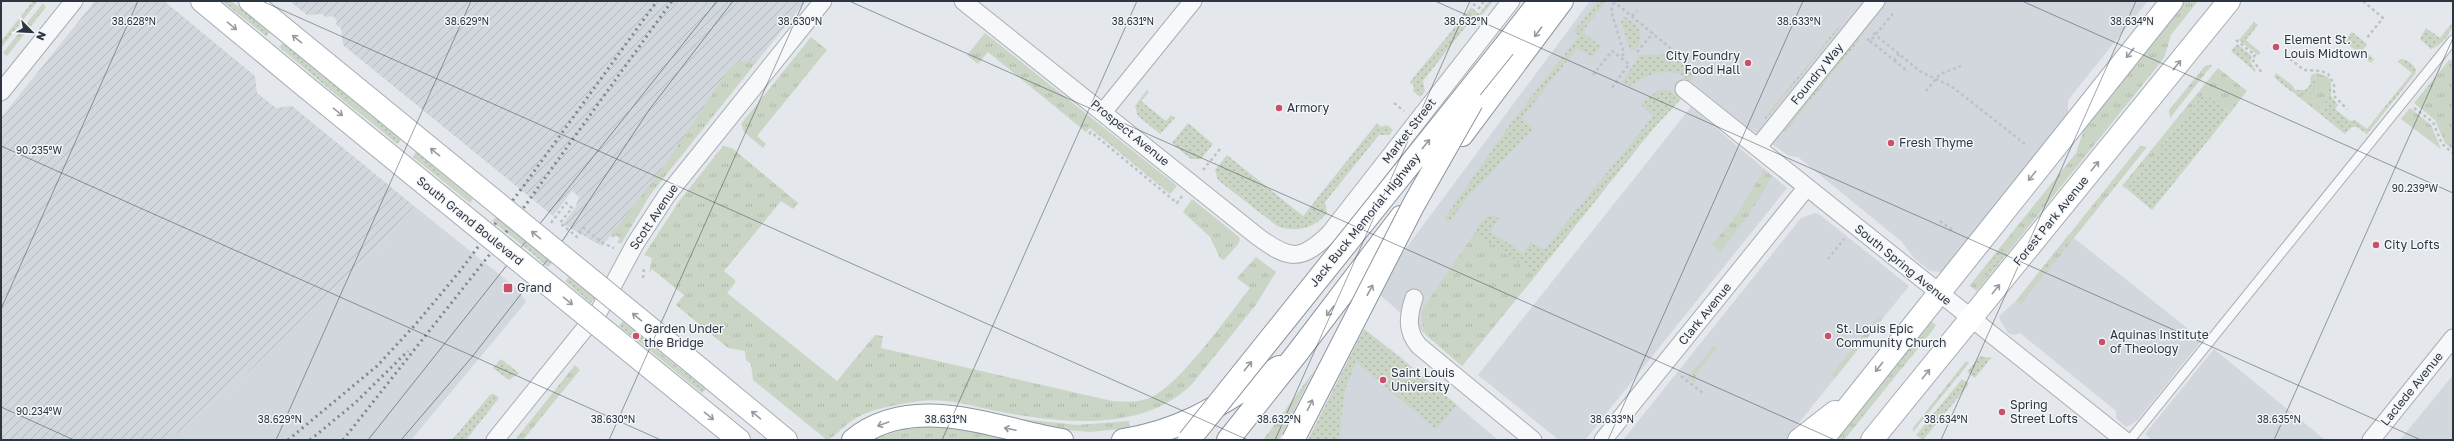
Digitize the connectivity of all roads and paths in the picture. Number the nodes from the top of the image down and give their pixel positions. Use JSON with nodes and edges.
{"nodes":[{"id":1,"x":74,"y":1,"type":"edge"},
{"id":2,"x":202,"y":1,"type":"edge"},
{"id":3,"x":250,"y":1,"type":"edge"},
{"id":4,"x":823,"y":1,"type":"edge"},
{"id":5,"x":963,"y":1,"type":"edge"},
{"id":6,"x":1193,"y":1,"type":"edge"},
{"id":7,"x":1484,"y":1,"type":"edge"},
{"id":8,"x":1511,"y":1,"type":"edge"},
{"id":9,"x":1540,"y":1,"type":"edge"},
{"id":10,"x":1562,"y":1,"type":"edge"},
{"id":11,"x":1614,"y":1,"type":"edge"},
{"id":12,"x":1876,"y":1,"type":"edge"},
{"id":13,"x":2172,"y":1,"type":"edge"},
{"id":14,"x":2229,"y":1,"type":"edge"},
{"id":15,"x":2363,"y":1,"type":"edge"},
{"id":16,"x":1473,"y":4,"type":"dead end"},
{"id":17,"x":1637,"y":11,"type":"dead end"},
{"id":18,"x":1896,"y":11,"type":"dead end"},
{"id":19,"x":1632,"y":16,"type":"junction"},
{"id":20,"x":1863,"y":28,"type":"junction"},
{"id":21,"x":1653,"y":33,"type":"junction"},
{"id":22,"x":2366,"y":39,"type":"dead end"},
{"id":23,"x":2236,"y":40,"type":"dead end"},
{"id":24,"x":2453,"y":40,"type":"edge"},
{"id":25,"x":1504,"y":47,"type":"junction"},
{"id":26,"x":1674,"y":51,"type":"dead end"},
{"id":27,"x":1637,"y":52,"type":"dead end"},
{"id":28,"x":1899,"y":54,"type":"junction"},
{"id":29,"x":1621,"y":58,"type":"junction"},
{"id":30,"x":2290,"y":59,"type":"dead end"},
{"id":31,"x":1894,"y":60,"type":"junction"},
{"id":32,"x":1962,"y":66,"type":"dead end"},
{"id":33,"x":1908,"y":72,"type":"dead end"},
{"id":34,"x":2262,"y":73,"type":"dead end"},
{"id":35,"x":1593,"y":75,"type":"dead end"},
{"id":36,"x":1936,"y":79,"type":"junction"},
{"id":37,"x":1610,"y":89,"type":"dead end"},
{"id":38,"x":1684,"y":89,"type":"dead end"},
{"id":39,"x":1926,"y":91,"type":"dead end"},
{"id":40,"x":1,"y":92,"type":"edge"},
{"id":41,"x":2404,"y":100,"type":"junction"},
{"id":42,"x":1394,"y":103,"type":"dead end"},
{"id":43,"x":1399,"y":107,"type":"dead end"},
{"id":44,"x":2347,"y":108,"type":"dead end"},
{"id":45,"x":1104,"y":111,"type":"junction"},
{"id":46,"x":1089,"y":134,"type":"dead end"},
{"id":47,"x":2025,"y":144,"type":"dead end"},
{"id":48,"x":1758,"y":147,"type":"junction"},
{"id":49,"x":1220,"y":149,"type":"dead end"},
{"id":50,"x":2453,"y":153,"type":"edge"},
{"id":51,"x":1202,"y":171,"type":"dead end"},
{"id":52,"x":1807,"y":187,"type":"junction"},
{"id":53,"x":1184,"y":193,"type":"dead end"},
{"id":54,"x":554,"y":219,"type":"dead end"},
{"id":55,"x":1940,"y":221,"type":"dead end"},
{"id":56,"x":1954,"y":232,"type":"dead end"},
{"id":57,"x":1844,"y":240,"type":"dead end"},
{"id":58,"x":618,"y":249,"type":"dead end"},
{"id":59,"x":1301,"y":255,"type":"joint"},
{"id":60,"x":1828,"y":259,"type":"dead end"},
{"id":61,"x":1938,"y":293,"type":"junction"},
{"id":62,"x":1414,"y":298,"type":"dead end"},
{"id":63,"x":1971,"y":319,"type":"junction"},
{"id":64,"x":2450,"y":349,"type":"edge"},
{"id":65,"x":1295,"y":356,"type":"junction"},
{"id":66,"x":1681,"y":376,"type":"dead end"},
{"id":67,"x":1704,"y":394,"type":"dead end"},
{"id":68,"x":1851,"y":402,"type":"junction"},
{"id":69,"x":1877,"y":435,"type":"edge"},
{"id":70,"x":495,"y":440,"type":"edge"},
{"id":71,"x":739,"y":440,"type":"edge"},
{"id":72,"x":786,"y":440,"type":"edge"},
{"id":73,"x":853,"y":440,"type":"edge"},
{"id":74,"x":1062,"y":440,"type":"edge"},
{"id":75,"x":1123,"y":440,"type":"edge"},
{"id":76,"x":1189,"y":440,"type":"edge"},
{"id":77,"x":1228,"y":440,"type":"edge"},
{"id":78,"x":1293,"y":440,"type":"edge"},
{"id":79,"x":1533,"y":440,"type":"edge"},
{"id":80,"x":1603,"y":440,"type":"edge"},
{"id":81,"x":1798,"y":440,"type":"edge"},
{"id":82,"x":1822,"y":440,"type":"edge"},
{"id":83,"x":2124,"y":440,"type":"edge"},
{"id":84,"x":2130,"y":440,"type":"edge"},
{"id":85,"x":2371,"y":440,"type":"edge"}],
"edges":[{"from":1,"to":40,"type":"street"},
{"from":2,"to":71,"type":"main road","name":"South Grand Boulevard","one_way":true,"bridge":true},
{"from":72,"to":3,"type":"main road","one_way":true,"bridge":true},
{"from":4,"to":70,"type":"street","name":"Scott Avenue"},
{"from":5,"to":45,"type":"street","name":"Prospect Avenue"},
{"from":6,"to":45,"type":"street"},
{"from":7,"to":16,"type":"path"},
{"from":8,"to":59,"type":"street","name":"Market Street"},
{"from":9,"to":25,"type":"main road","name":"Jack Buck Memorial Highway"},
{"from":10,"to":65,"type":"main road","name":"Jack Buck Memorial Highway","one_way":true},
{"from":11,"to":19,"type":"path"},
{"from":11,"to":29,"type":"path"},
{"from":12,"to":20,"type":"street","name":"Foundry Way"},
{"from":13,"to":61,"type":"main road","one_way":true},
{"from":63,"to":14,"type":"main road","name":"Forest Park Avenue","one_way":true},
{"from":15,"to":22,"type":"path"},
{"from":17,"to":19,"type":"path"},
{"from":18,"to":31,"type":"path","bridge":true},
{"from":19,"to":21,"type":"path"},
{"from":20,"to":28,"type":"path"},
{"from":20,"to":48,"type":"street","name":"Foundry Way"},
{"from":21,"to":26,"type":"path"},
{"from":21,"to":27,"type":"path"},
{"from":23,"to":34,"type":"path"},
{"from":24,"to":41,"type":"lane"},
{"from":76,"to":25,"type":"main road","name":"Jack Buck Memorial Highway","one_way":true,"bridge":true},
{"from":78,"to":25,"type":"main road","one_way":true,"bridge":true},
{"from":28,"to":31,"type":"path"},
{"from":28,"to":36,"type":"path"},
{"from":29,"to":35,"type":"path"},
{"from":29,"to":37,"type":"path"},
{"from":30,"to":44,"type":"path"},
{"from":31,"to":33,"type":"path"},
{"from":32,"to":36,"type":"path"},
{"from":36,"to":39,"type":"path"},
{"from":36,"to":47,"type":"path"},
{"from":38,"to":48,"type":"street","name":"South Spring Avenue"},
{"from":41,"to":50,"type":"path"},
{"from":41,"to":84,"type":"lane"},
{"from":42,"to":43,"type":"path"},
{"from":45,"to":59,"type":"street","name":"Prospect Avenue"},
{"from":46,"to":53,"type":"path"},
{"from":48,"to":52,"type":"street","name":"South Spring Avenue"},
{"from":49,"to":51,"type":"path"},
{"from":52,"to":61,"type":"street","name":"South Spring Avenue"},
{"from":52,"to":80,"type":"street","name":"Clark Avenue"},
{"from":54,"to":58,"type":"path"},
{"from":55,"to":56,"type":"path"},
{"from":57,"to":60,"type":"path"},
{"from":61,"to":63,"type":"street","name":"South Spring Avenue"},
{"from":61,"to":68,"type":"main road","one_way":true},
{"from":62,"to":79,"type":"street"},
{"from":69,"to":63,"type":"main road","name":"Forest Park Avenue","one_way":true},
{"from":63,"to":83,"type":"street","name":"South Spring Avenue"},
{"from":64,"to":85,"type":"street","name":"Laclede Avenue"},
{"from":65,"to":75,"type":"main road"},
{"from":65,"to":77,"type":"main road","name":"Jack Buck Memorial Highway"},
{"from":66,"to":67,"type":"path"},
{"from":68,"to":81,"type":"main road"},
{"from":68,"to":82,"type":"main road"},
{"from":74,"to":73,"type":"main road","one_way":true}]}
